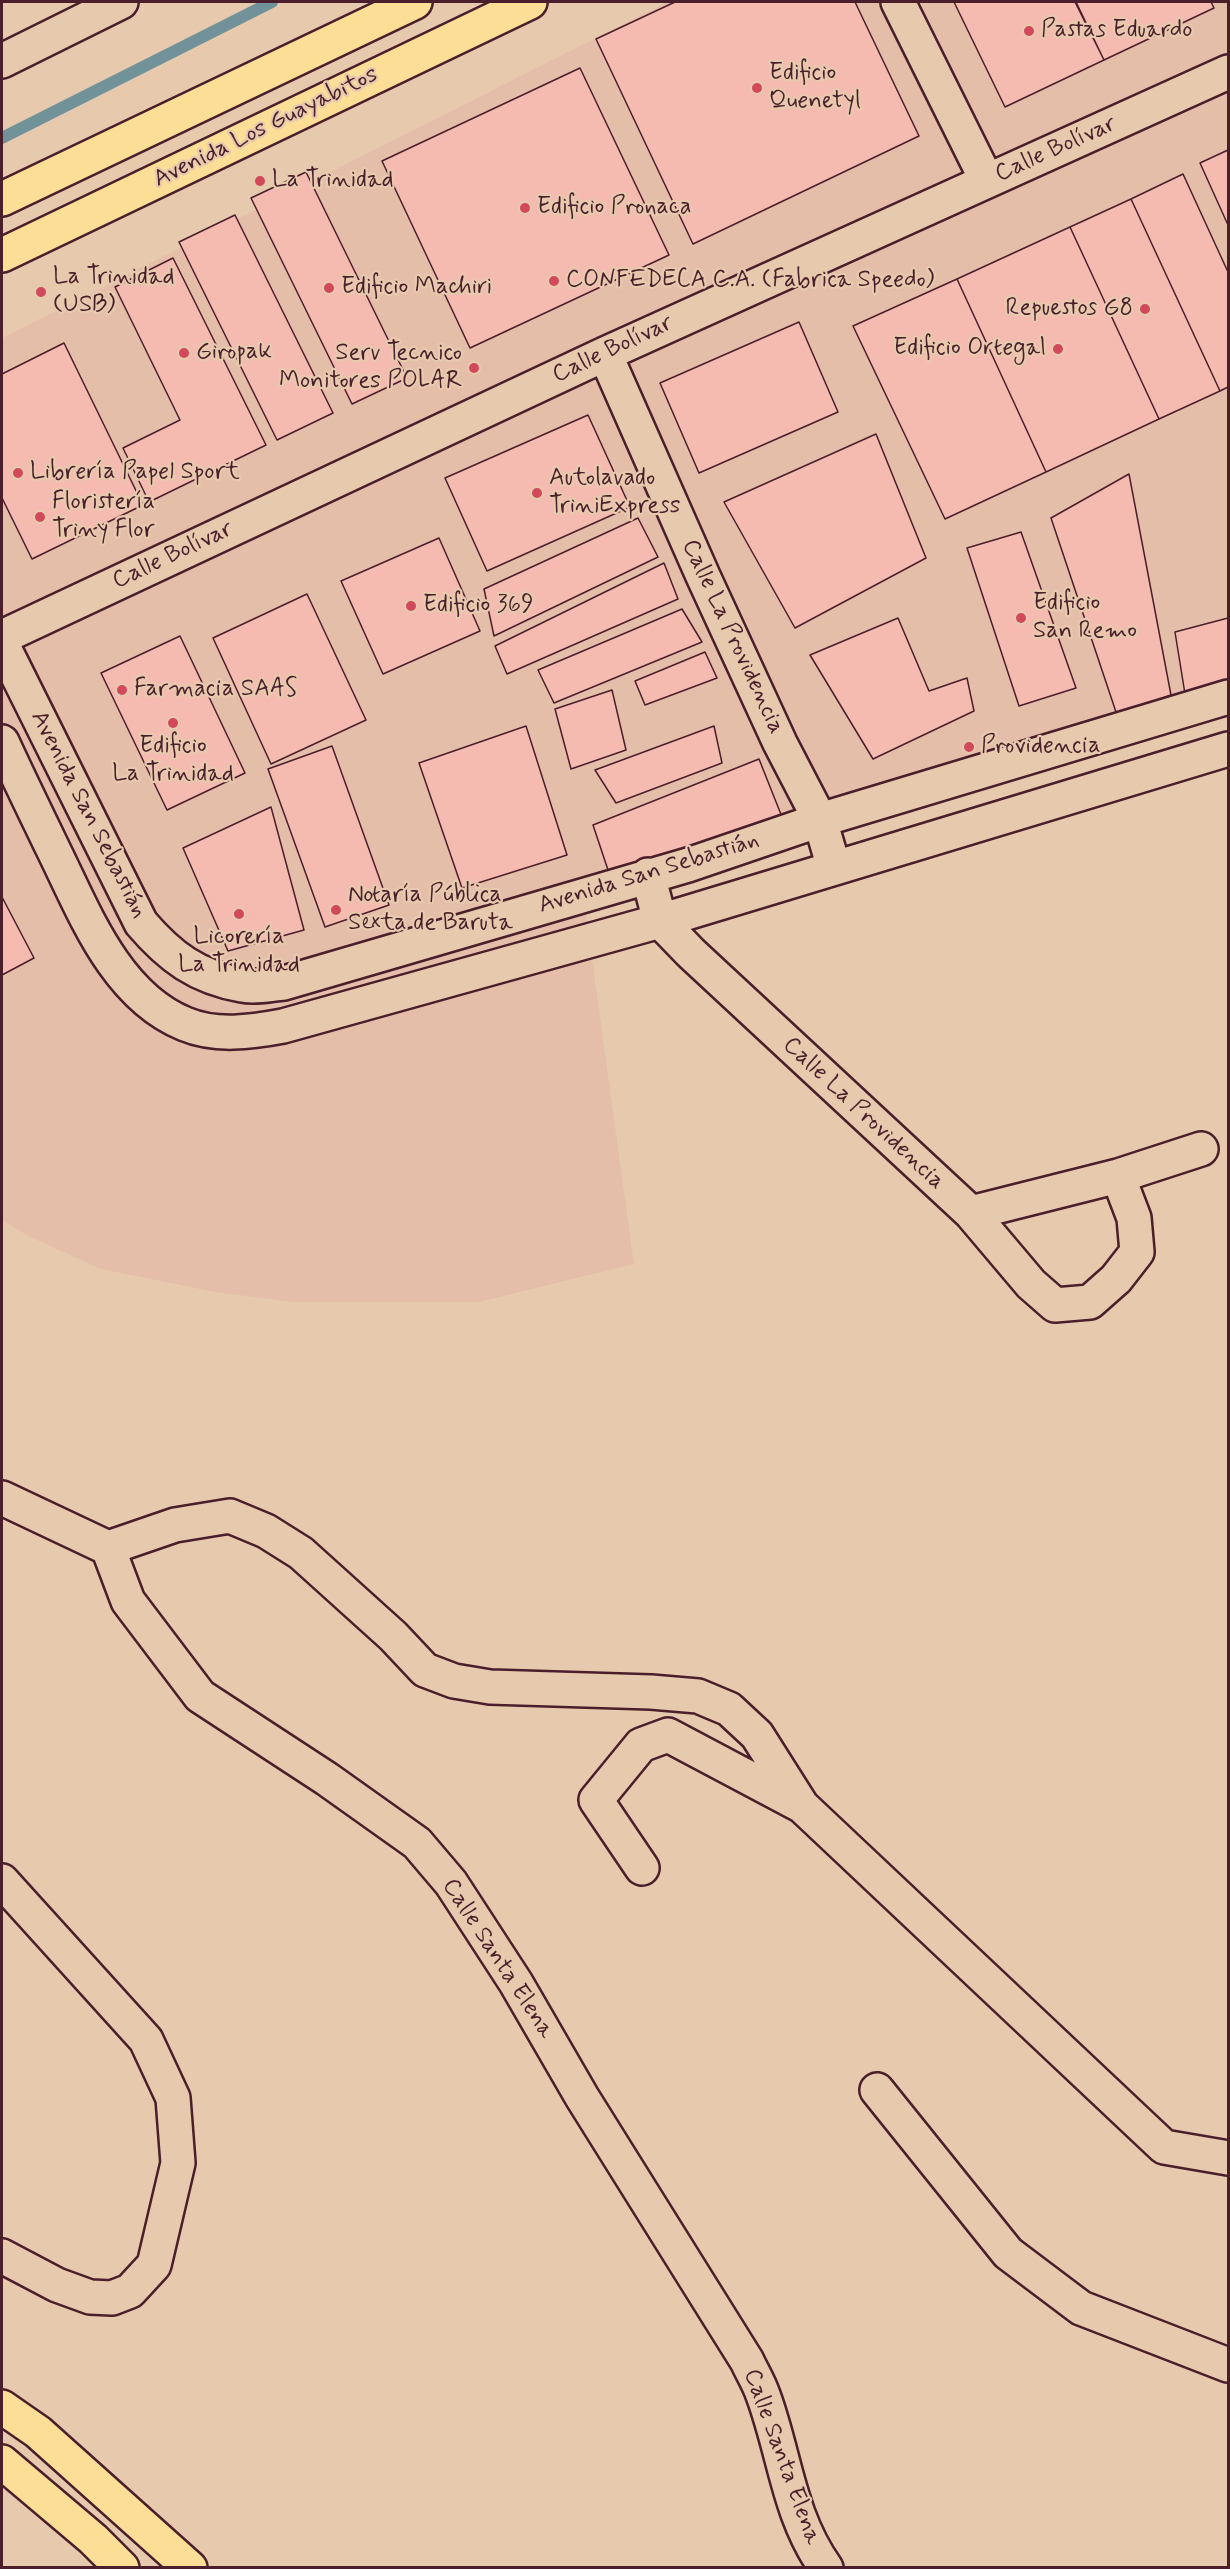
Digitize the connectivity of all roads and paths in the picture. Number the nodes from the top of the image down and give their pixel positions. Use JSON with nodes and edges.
{"nodes":[{"id":1,"x":121,"y":2,"type":"edge"},
{"id":2,"x":415,"y":2,"type":"edge"},
{"id":3,"x":530,"y":2,"type":"edge"},
{"id":4,"x":898,"y":2,"type":"edge"},
{"id":5,"x":2,"y":61,"type":"edge"},
{"id":6,"x":1228,"y":72,"type":"edge"},
{"id":7,"x":987,"y":181,"type":"junction"},
{"id":8,"x":2,"y":199,"type":"edge"},
{"id":9,"x":2,"y":255,"type":"edge"},
{"id":10,"x":605,"y":354,"type":"junction"},
{"id":11,"x":2,"y":637,"type":"edge"},
{"id":12,"x":2,"y":644,"type":"edge"},
{"id":13,"x":1228,"y":697,"type":"edge"},
{"id":14,"x":2,"y":742,"type":"edge"},
{"id":15,"x":1080,"y":742,"type":"junction"},
{"id":16,"x":1228,"y":749,"type":"edge"},
{"id":17,"x":1092,"y":789,"type":"junction"},
{"id":18,"x":820,"y":820,"type":"junction"},
{"id":19,"x":834,"y":868,"type":"junction"},
{"id":20,"x":648,"y":875,"type":"junction"},
{"id":21,"x":660,"y":921,"type":"junction"},
{"id":22,"x":141,"y":923,"type":"junction"},
{"id":23,"x":102,"y":944,"type":"junction"},
{"id":24,"x":1201,"y":1149,"type":"dead end"},
{"id":25,"x":1118,"y":1176,"type":"junction"},
{"id":26,"x":971,"y":1213,"type":"junction"},
{"id":27,"x":2,"y":1498,"type":"edge"},
{"id":28,"x":108,"y":1548,"type":"junction"},
{"id":29,"x":802,"y":1806,"type":"junction"},
{"id":30,"x":642,"y":1868,"type":"dead end"},
{"id":31,"x":2,"y":1881,"type":"edge"},
{"id":32,"x":877,"y":2090,"type":"dead end"},
{"id":33,"x":1228,"y":2158,"type":"edge"},
{"id":34,"x":2,"y":2256,"type":"edge"},
{"id":35,"x":1228,"y":2366,"type":"edge"},
{"id":36,"x":2,"y":2407,"type":"edge"},
{"id":37,"x":2,"y":2462,"type":"edge"},
{"id":38,"x":122,"y":2568,"type":"edge"},
{"id":39,"x":190,"y":2568,"type":"edge"},
{"id":40,"x":826,"y":2568,"type":"edge"}],
"edges":[{"from":1,"to":5,"type":"street"},
{"from":2,"to":8,"type":"main road","name":"Avenida Los Guayabitos"},
{"from":3,"to":9,"type":"main road","name":"Avenida Los Guayabitos"},
{"from":4,"to":7,"type":"street"},
{"from":6,"to":7,"type":"street","name":"Calle Bolívar"},
{"from":7,"to":10,"type":"street","name":"Calle Bolívar"},
{"from":10,"to":11,"type":"street","name":"Calle Bolívar"},
{"from":10,"to":18,"type":"street","name":"Calle La Providencia"},
{"from":12,"to":22,"type":"street","name":"Avenida San Sebastián"},
{"from":13,"to":15,"type":"street","name":"Avenida San Sebastián"},
{"from":14,"to":23,"type":"street","name":"Avenida San Sebastián"},
{"from":15,"to":17,"type":"street"},
{"from":15,"to":18,"type":"street","name":"Avenida San Sebastián"},
{"from":16,"to":17,"type":"street","name":"Avenida San Sebastián"},
{"from":17,"to":19,"type":"street","name":"Avenida San Sebastián"},
{"from":18,"to":19,"type":"street","name":"Calle La Providencia"},
{"from":18,"to":20,"type":"street","name":"Avenida San Sebastián"},
{"from":19,"to":21,"type":"street","name":"Avenida San Sebastián"},
{"from":20,"to":21,"type":"street","name":"Calle La Providencia"},
{"from":20,"to":22,"type":"street","name":"Avenida San Sebastián"},
{"from":21,"to":23,"type":"street","name":"Avenida San Sebastián"},
{"from":21,"to":26,"type":"street","name":"Calle La Providencia"},
{"from":22,"to":23,"type":"street"},
{"from":24,"to":25,"type":"street"},
{"from":25,"to":26,"type":"street"},
{"from":25,"to":26,"type":"street","name":"Calle La Providencia"},
{"from":27,"to":28,"type":"street"},
{"from":28,"to":29,"type":"street"},
{"from":28,"to":40,"type":"street","name":"Calle Santa Elena"},
{"from":29,"to":30,"type":"street"},
{"from":29,"to":33,"type":"street"},
{"from":31,"to":34,"type":"street"},
{"from":32,"to":35,"type":"street"},
{"from":36,"to":39,"type":"main road"},
{"from":37,"to":38,"type":"main road"}]}
